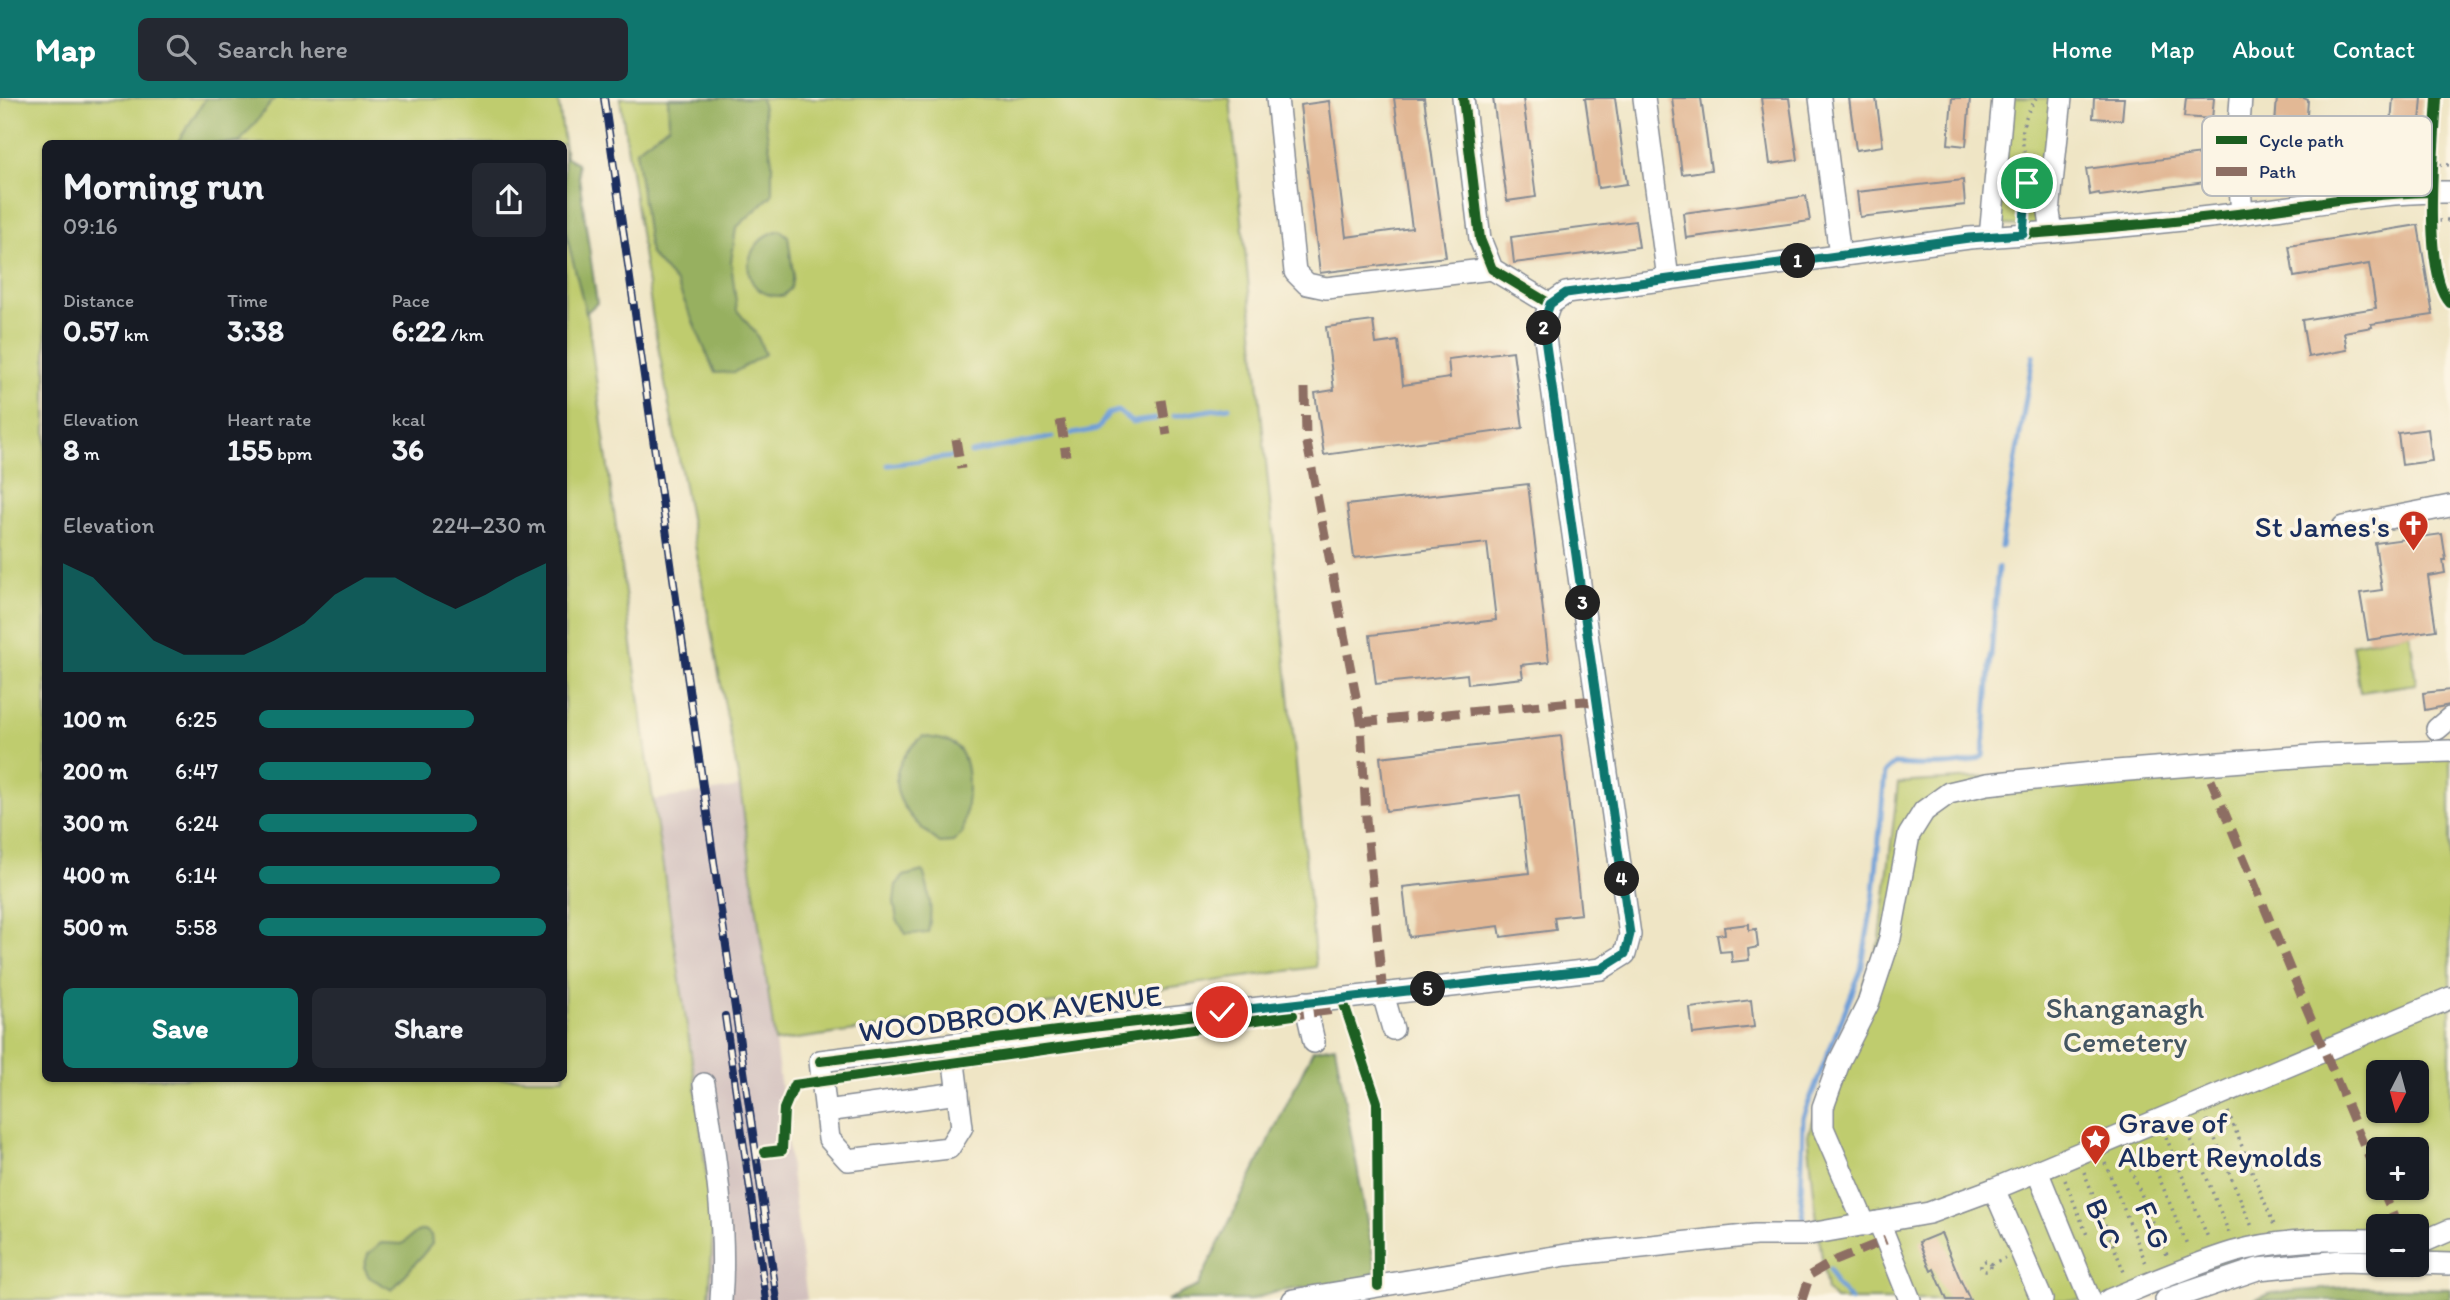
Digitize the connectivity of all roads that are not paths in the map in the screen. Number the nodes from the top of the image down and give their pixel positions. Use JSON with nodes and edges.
{"nodes":[{"id":1,"x":1277,"y":98,"type":"edge"},
{"id":2,"x":1463,"y":98,"type":"edge"},
{"id":3,"x":1644,"y":98,"type":"edge"},
{"id":4,"x":1820,"y":98,"type":"edge"},
{"id":5,"x":2003,"y":98,"type":"edge"},
{"id":6,"x":2061,"y":98,"type":"edge"},
{"id":7,"x":2241,"y":98,"type":"edge"},
{"id":8,"x":2240,"y":116,"type":"edge"},
{"id":9,"x":2241,"y":196,"type":"edge"},
{"id":10,"x":2375,"y":196,"type":"edge"},
{"id":11,"x":2242,"y":213,"type":"junction"},
{"id":12,"x":2052,"y":232,"type":"junction"},
{"id":13,"x":1990,"y":237,"type":"junction"},
{"id":14,"x":1840,"y":256,"type":"junction"},
{"id":15,"x":1492,"y":268,"type":"junction"},
{"id":16,"x":1668,"y":279,"type":"junction"},
{"id":17,"x":1550,"y":304,"type":"junction"},
{"id":18,"x":2450,"y":506,"type":"edge"},
{"id":19,"x":2343,"y":527,"type":"dead end"},
{"id":20,"x":2450,"y":751,"type":"edge"},
{"id":21,"x":1383,"y":994,"type":"junction"},
{"id":22,"x":2450,"y":998,"type":"edge"},
{"id":23,"x":1305,"y":1002,"type":"junction"},
{"id":24,"x":1393,"y":1029,"type":"dead end"},
{"id":25,"x":1314,"y":1042,"type":"dead end"},
{"id":26,"x":954,"y":1063,"type":"dead end"},
{"id":27,"x":704,"y":1084,"type":"dead end"},
{"id":28,"x":958,"y":1093,"type":"junction"},
{"id":29,"x":826,"y":1111,"type":"junction"},
{"id":30,"x":2037,"y":1171,"type":"junction"},
{"id":31,"x":1994,"y":1189,"type":"junction"},
{"id":32,"x":1872,"y":1224,"type":"junction"},
{"id":33,"x":2450,"y":1230,"type":"edge"},
{"id":34,"x":2429,"y":1239,"type":"edge"},
{"id":35,"x":2366,"y":1240,"type":"edge"},
{"id":36,"x":2366,"y":1262,"type":"edge"},
{"id":37,"x":2429,"y":1263,"type":"edge"},
{"id":38,"x":2450,"y":1264,"type":"edge"},
{"id":39,"x":721,"y":1300,"type":"edge"},
{"id":40,"x":1293,"y":1300,"type":"edge"},
{"id":41,"x":1910,"y":1300,"type":"edge"},
{"id":42,"x":2042,"y":1300,"type":"edge"},
{"id":43,"x":2090,"y":1300,"type":"edge"},
{"id":44,"x":2109,"y":1300,"type":"edge"},
{"id":45,"x":2166,"y":1300,"type":"edge"}],
"edges":[{"from":1,"to":15,"type":"street"},
{"from":2,"to":15,"type":"street"},
{"from":3,"to":16,"type":"street"},
{"from":4,"to":14,"type":"street"},
{"from":5,"to":13,"type":"street"},
{"from":6,"to":12,"type":"street"},
{"from":7,"to":8,"type":"street"},
{"from":9,"to":11,"type":"street"},
{"from":10,"to":11,"type":"street"},
{"from":11,"to":12,"type":"street"},
{"from":12,"to":13,"type":"street"},
{"from":13,"to":14,"type":"street"},
{"from":14,"to":16,"type":"street"},
{"from":15,"to":17,"type":"street"},
{"from":16,"to":17,"type":"street"},
{"from":17,"to":21,"type":"street","name":"WOODBROOK AVENUE"},
{"from":18,"to":19,"type":"street"},
{"from":20,"to":32,"type":"street"},
{"from":21,"to":23,"type":"street","name":"WOODBROOK AVENUE"},
{"from":21,"to":24,"type":"street"},
{"from":22,"to":30,"type":"street"},
{"from":23,"to":25,"type":"street"},
{"from":23,"to":29,"type":"street","name":"WOODBROOK AVENUE"},
{"from":26,"to":28,"type":"street"},
{"from":27,"to":39,"type":"street"},
{"from":28,"to":29,"type":"street"},
{"from":28,"to":29,"type":"street"},
{"from":30,"to":31,"type":"street"},
{"from":30,"to":43,"type":"street"},
{"from":31,"to":32,"type":"street"},
{"from":31,"to":42,"type":"street"},
{"from":32,"to":40,"type":"street"},
{"from":32,"to":41,"type":"street"},
{"from":33,"to":34,"type":"street"},
{"from":35,"to":44,"type":"street"},
{"from":36,"to":45,"type":"street"},
{"from":37,"to":38,"type":"street"}]}
